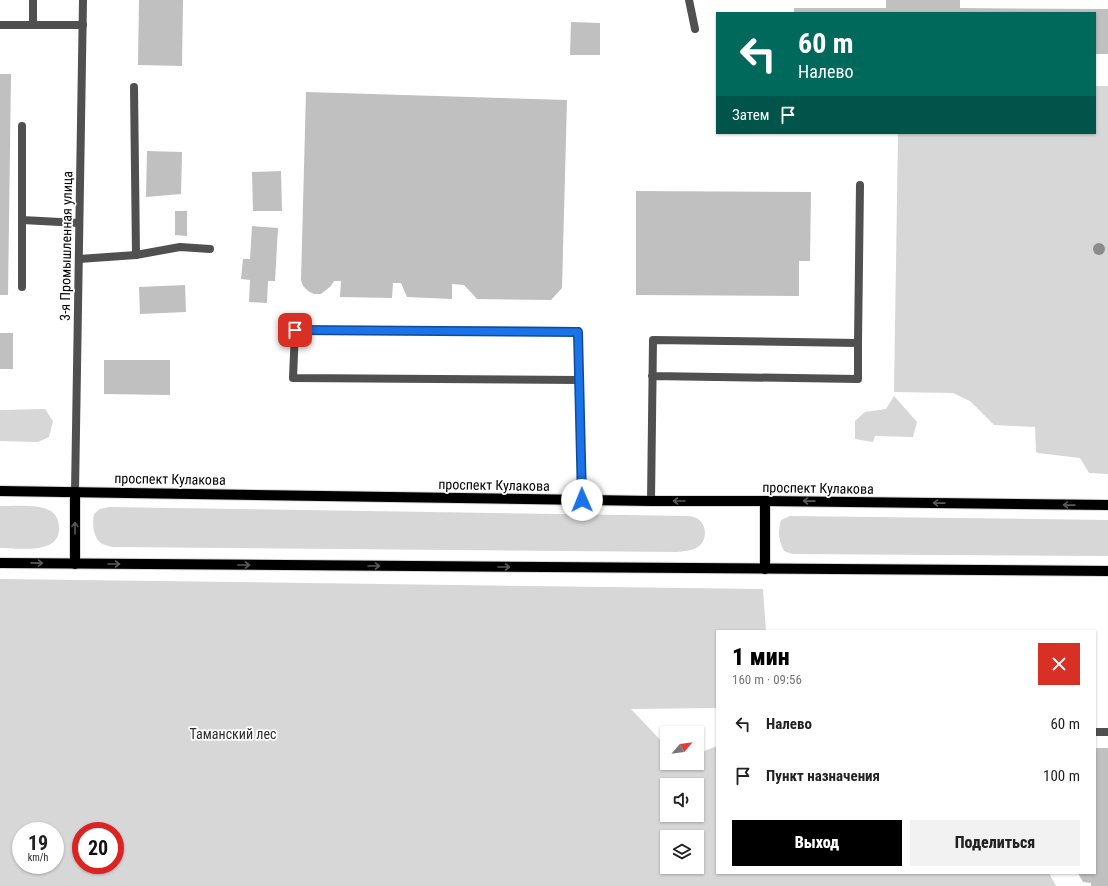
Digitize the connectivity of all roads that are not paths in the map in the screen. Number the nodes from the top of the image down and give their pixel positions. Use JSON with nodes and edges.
{"nodes":[{"id":1,"x":33,"y":0,"type":"edge"},
{"id":2,"x":83,"y":0,"type":"edge"},
{"id":3,"x":689,"y":0,"type":"edge"},
{"id":4,"x":0,"y":24,"type":"edge"},
{"id":5,"x":33,"y":25,"type":"junction"},
{"id":6,"x":83,"y":25,"type":"junction"},
{"id":7,"x":695,"y":30,"type":"dead end"},
{"id":8,"x":134,"y":87,"type":"dead end"},
{"id":9,"x":22,"y":126,"type":"dead end"},
{"id":10,"x":860,"y":185,"type":"dead end"},
{"id":11,"x":22,"y":220,"type":"junction"},
{"id":12,"x":79,"y":223,"type":"junction"},
{"id":13,"x":210,"y":249,"type":"dead end"},
{"id":14,"x":136,"y":254,"type":"junction"},
{"id":15,"x":79,"y":259,"type":"junction"},
{"id":16,"x":22,"y":287,"type":"dead end"},
{"id":17,"x":858,"y":343,"type":"junction"},
{"id":18,"x":652,"y":376,"type":"junction"},
{"id":19,"x":580,"y":380,"type":"junction"},
{"id":20,"x":0,"y":491,"type":"edge"},
{"id":21,"x":75,"y":492,"type":"junction"},
{"id":22,"x":582,"y":500,"type":"junction"},
{"id":23,"x":651,"y":501,"type":"junction"},
{"id":24,"x":765,"y":501,"type":"junction"},
{"id":25,"x":1108,"y":505,"type":"edge"},
{"id":26,"x":0,"y":563,"type":"edge"},
{"id":27,"x":75,"y":564,"type":"junction"},
{"id":28,"x":765,"y":568,"type":"junction"},
{"id":29,"x":1108,"y":571,"type":"edge"},
{"id":30,"x":1096,"y":732,"type":"edge"},
{"id":31,"x":1108,"y":732,"type":"edge"}],
"edges":[{"from":1,"to":5,"type":"street"},
{"from":2,"to":6,"type":"street","name":"3-я Промышленная улица"},
{"from":3,"to":7,"type":"street"},
{"from":4,"to":5,"type":"street"},
{"from":5,"to":6,"type":"street"},
{"from":6,"to":12,"type":"street","name":"3-я Промышленная улица"},
{"from":8,"to":14,"type":"street"},
{"from":9,"to":11,"type":"street"},
{"from":10,"to":17,"type":"street"},
{"from":11,"to":12,"type":"street"},
{"from":11,"to":16,"type":"street"},
{"from":12,"to":15,"type":"street","name":"3-я Промышленная улица"},
{"from":13,"to":14,"type":"street"},
{"from":14,"to":15,"type":"street"},
{"from":15,"to":21,"type":"street","name":"3-я Промышленная улица"},
{"from":17,"to":18,"type":"street"},
{"from":17,"to":18,"type":"street"},
{"from":18,"to":23,"type":"street"},
{"from":19,"to":19,"type":"street"},
{"from":19,"to":22,"type":"street"},
{"from":20,"to":21,"type":"main road","name":"проспект Кулакова"},
{"from":21,"to":22,"type":"main road","name":"проспект Кулакова"},
{"from":27,"to":21,"type":"main road","one_way":true},
{"from":22,"to":23,"type":"main road","name":"проспект Кулакова"},
{"from":24,"to":23,"type":"main road","name":"проспект Кулакова","one_way":true},
{"from":25,"to":24,"type":"main road","name":"проспект Кулакова","one_way":true},
{"from":24,"to":28,"type":"main road"},
{"from":26,"to":27,"type":"main road","one_way":true},
{"from":27,"to":28,"type":"main road","one_way":true},
{"from":28,"to":29,"type":"main road"},
{"from":30,"to":31,"type":"street"}]}
